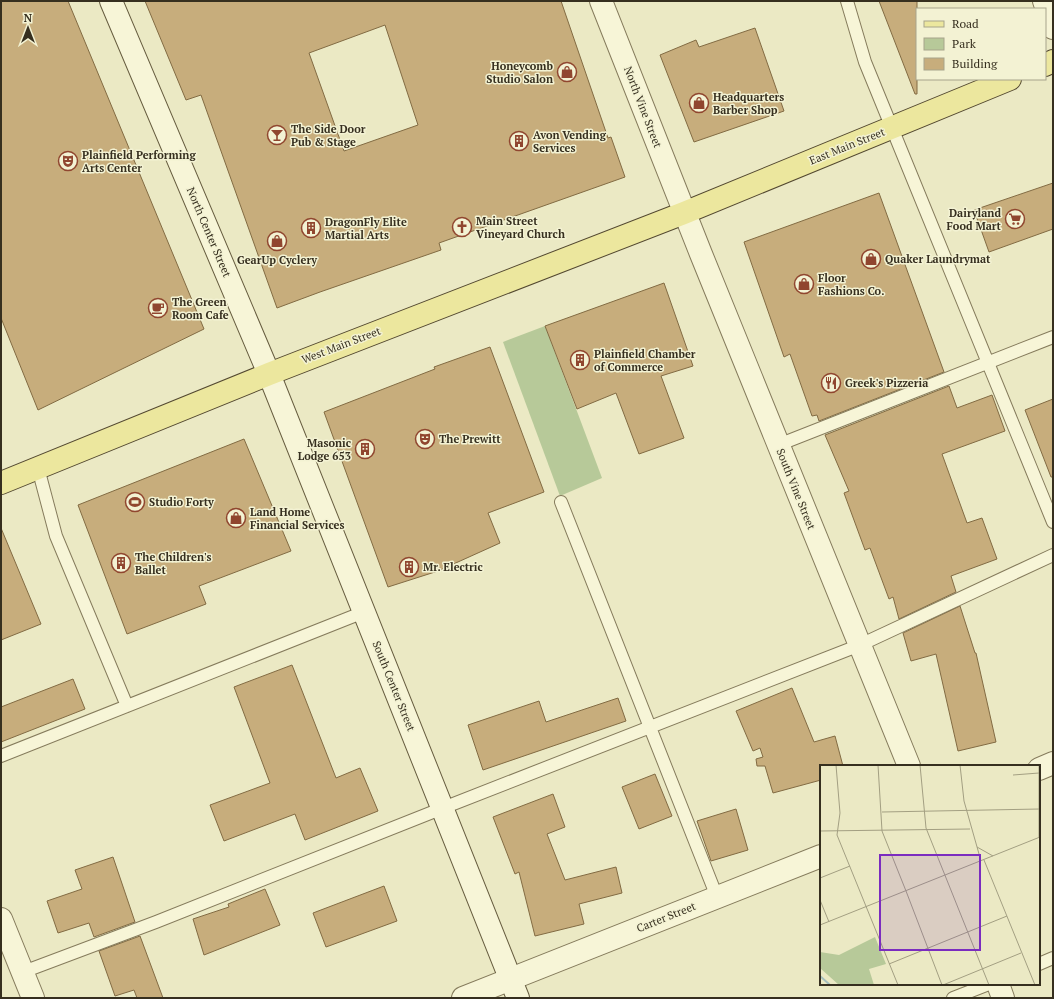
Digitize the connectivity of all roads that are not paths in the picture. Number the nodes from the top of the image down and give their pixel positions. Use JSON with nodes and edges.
{"nodes":[{"id":1,"x":111,"y":1,"type":"edge"},
{"id":2,"x":601,"y":1,"type":"edge"},
{"id":3,"x":847,"y":1,"type":"edge"},
{"id":4,"x":1044,"y":1,"type":"edge"},
{"id":5,"x":1053,"y":28,"type":"edge"},
{"id":6,"x":1008,"y":80,"type":"edge"},
{"id":7,"x":892,"y":127,"type":"junction"},
{"id":8,"x":684,"y":212,"type":"junction"},
{"id":9,"x":1053,"y":337,"type":"edge"},
{"id":10,"x":988,"y":362,"type":"junction"},
{"id":11,"x":269,"y":374,"type":"junction"},
{"id":12,"x":778,"y":445,"type":"junction"},
{"id":13,"x":38,"y":468,"type":"junction"},
{"id":14,"x":1,"y":483,"type":"edge"},
{"id":15,"x":561,"y":502,"type":"dead end"},
{"id":16,"x":1053,"y":522,"type":"edge"},
{"id":17,"x":1053,"y":554,"type":"edge"},
{"id":18,"x":364,"y":612,"type":"junction"},
{"id":19,"x":860,"y":645,"type":"junction"},
{"id":20,"x":127,"y":706,"type":"junction"},
{"id":21,"x":650,"y":727,"type":"junction"},
{"id":22,"x":1,"y":756,"type":"edge"},
{"id":23,"x":1053,"y":763,"type":"edge"},
{"id":24,"x":909,"y":765,"type":"edge"},
{"id":25,"x":1040,"y":769,"type":"edge"},
{"id":26,"x":443,"y":808,"type":"junction"},
{"id":27,"x":820,"y":856,"type":"edge"},
{"id":28,"x":717,"y":897,"type":"junction"},
{"id":29,"x":1,"y":919,"type":"edge"},
{"id":30,"x":1053,"y":958,"type":"edge"},
{"id":31,"x":1040,"y":964,"type":"edge"},
{"id":32,"x":23,"y":972,"type":"junction"},
{"id":33,"x":986,"y":985,"type":"edge"},
{"id":34,"x":998,"y":985,"type":"edge"},
{"id":35,"x":514,"y":988,"type":"edge"},
{"id":36,"x":33,"y":998,"type":"edge"},
{"id":37,"x":463,"y":998,"type":"edge"},
{"id":38,"x":953,"y":998,"type":"edge"},
{"id":39,"x":1004,"y":998,"type":"edge"}],
"edges":[{"from":1,"to":11,"type":"street","name":"North Center Street"},
{"from":2,"to":8,"type":"street","name":"North Vine Street"},
{"from":3,"to":7,"type":"lane"},
{"from":4,"to":5,"type":"street"},
{"from":6,"to":7,"type":"main road","name":"East Main Street"},
{"from":7,"to":8,"type":"main road","name":"East Main Street"},
{"from":7,"to":10,"type":"lane"},
{"from":8,"to":11,"type":"main road","name":"West Main Street"},
{"from":8,"to":12,"type":"street","name":"South Vine Street"},
{"from":9,"to":10,"type":"lane"},
{"from":10,"to":12,"type":"lane"},
{"from":10,"to":16,"type":"lane"},
{"from":11,"to":13,"type":"main road","name":"West Main Street"},
{"from":11,"to":18,"type":"street","name":"South Center Street"},
{"from":12,"to":19,"type":"street","name":"South Vine Street"},
{"from":13,"to":14,"type":"main road","name":"West Main Street"},
{"from":13,"to":20,"type":"lane"},
{"from":15,"to":21,"type":"lane"},
{"from":17,"to":19,"type":"lane"},
{"from":18,"to":20,"type":"lane"},
{"from":18,"to":26,"type":"street","name":"South Center Street"},
{"from":19,"to":21,"type":"lane"},
{"from":19,"to":24,"type":"street","name":"South Vine Street"},
{"from":20,"to":22,"type":"lane"},
{"from":21,"to":26,"type":"lane"},
{"from":21,"to":28,"type":"lane"},
{"from":23,"to":25,"type":"street"},
{"from":26,"to":32,"type":"lane"},
{"from":26,"to":35,"type":"street","name":"South Center Street"},
{"from":27,"to":28,"type":"street","name":"Carter Street"},
{"from":28,"to":35,"type":"street","name":"Carter Street"},
{"from":29,"to":32,"type":"street"},
{"from":30,"to":31,"type":"lane"},
{"from":32,"to":36,"type":"street"},
{"from":33,"to":38,"type":"lane"},
{"from":34,"to":39,"type":"street"},
{"from":35,"to":37,"type":"street","name":"Carter Street"}]}
